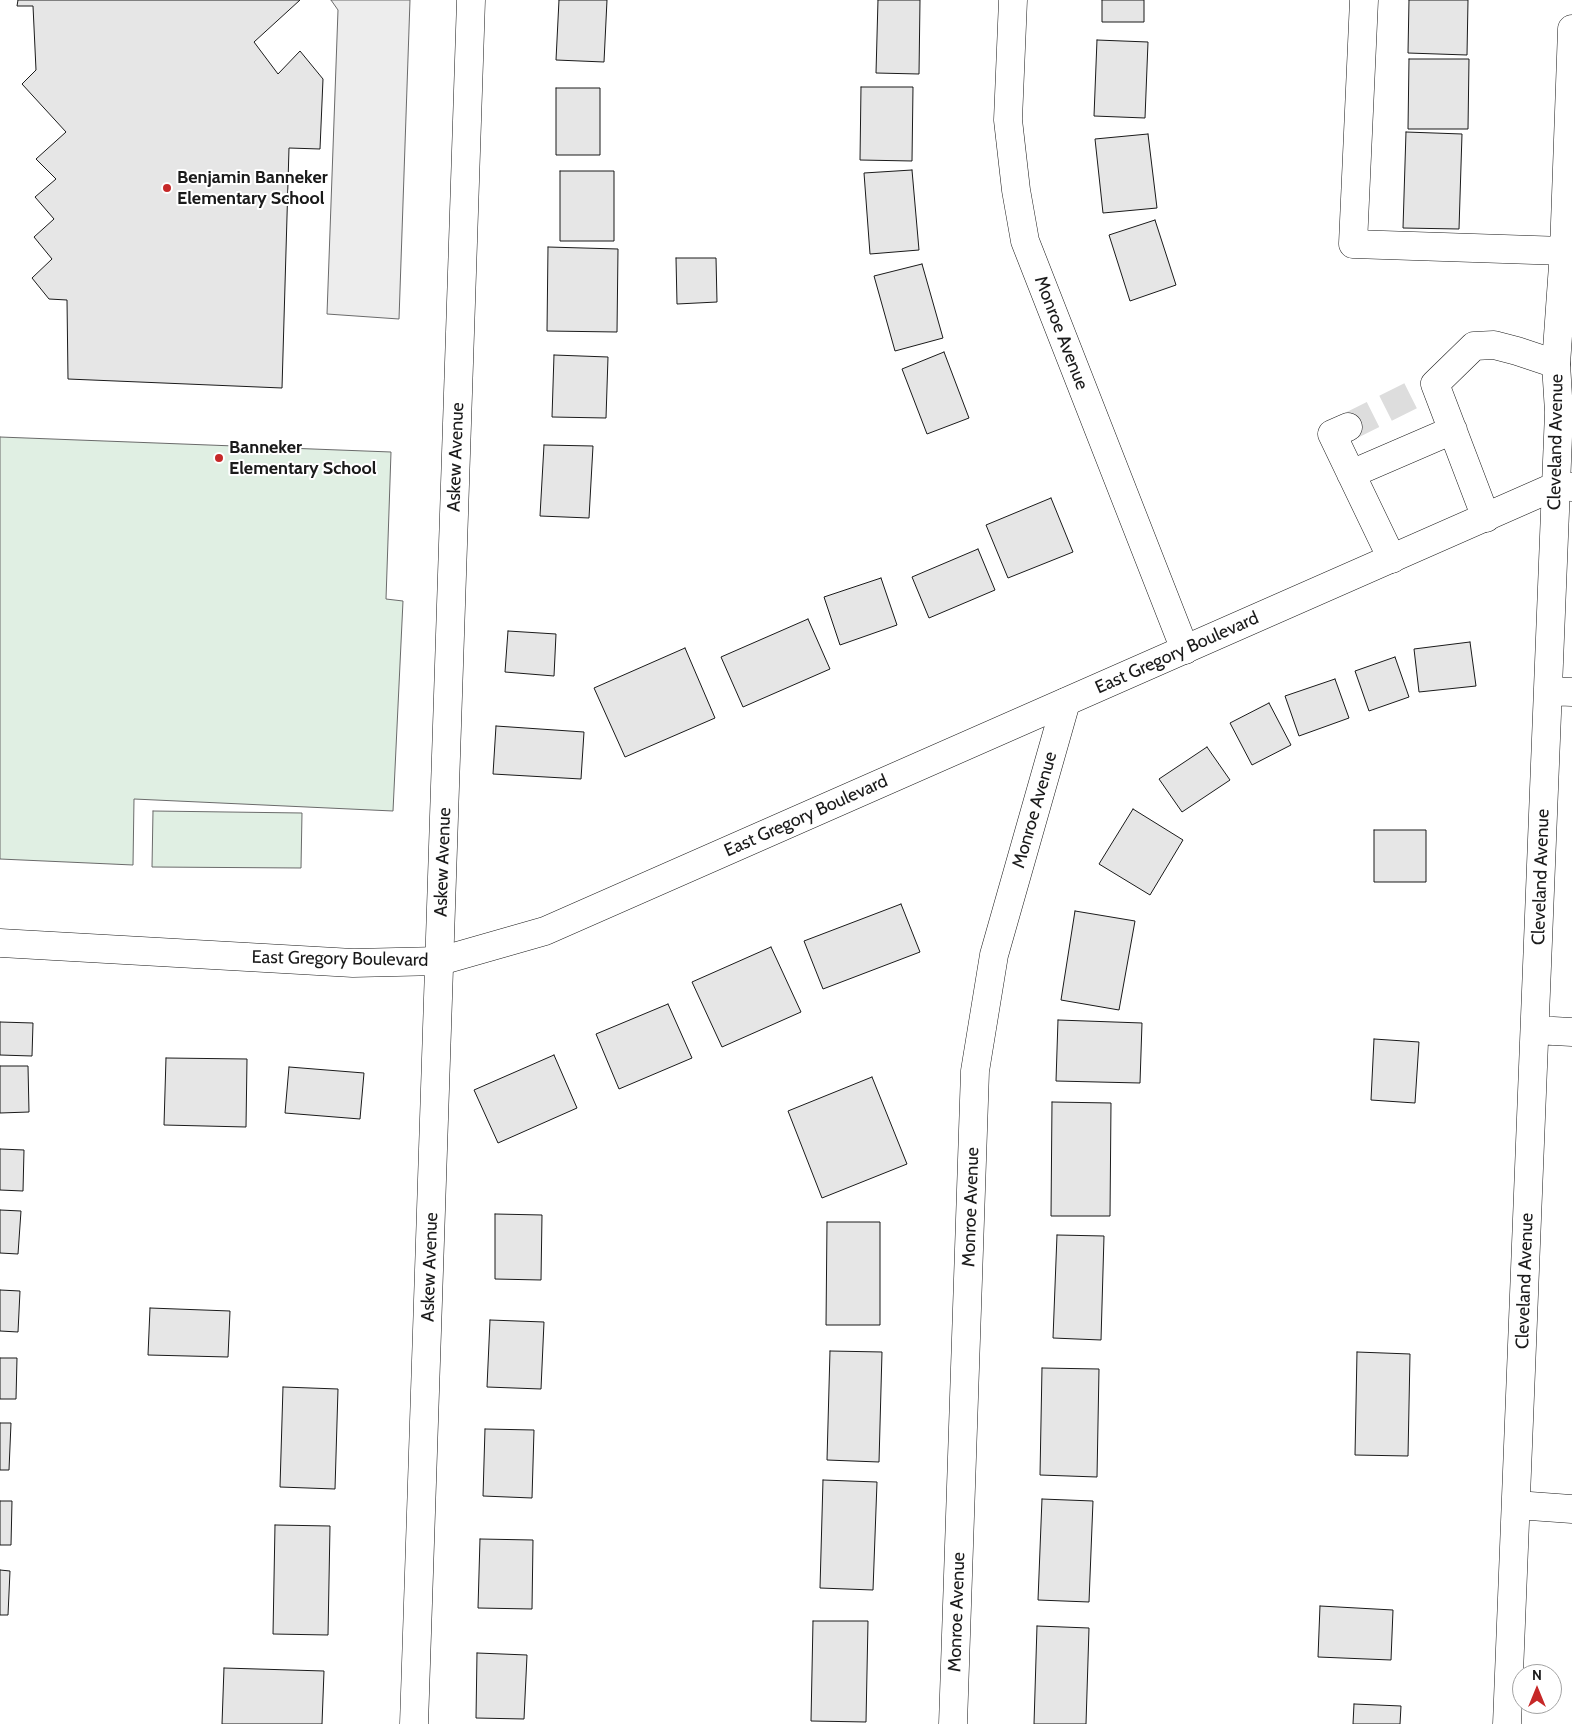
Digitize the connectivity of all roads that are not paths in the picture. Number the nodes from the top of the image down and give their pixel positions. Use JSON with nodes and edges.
{"nodes":[{"id":1,"x":471,"y":0,"type":"edge"},
{"id":2,"x":1014,"y":0,"type":"edge"},
{"id":3,"x":1364,"y":0,"type":"edge"},
{"id":4,"x":1572,"y":29,"type":"edge"},
{"id":5,"x":1569,"y":220,"type":"edge"},
{"id":6,"x":1564,"y":250,"type":"junction"},
{"id":7,"x":1556,"y":364,"type":"junction"},
{"id":8,"x":1348,"y":426,"type":"tunnel mouth"},
{"id":9,"x":1453,"y":430,"type":"junction"},
{"id":10,"x":1351,"y":474,"type":"junction"},
{"id":11,"x":1564,"y":486,"type":"edge"},
{"id":12,"x":1486,"y":518,"type":"junction"},
{"id":13,"x":1392,"y":558,"type":"junction"},
{"id":14,"x":1562,"y":591,"type":"edge"},
{"id":15,"x":1185,"y":650,"type":"junction"},
{"id":16,"x":1560,"y":691,"type":"edge"},
{"id":17,"x":1066,"y":702,"type":"junction"},
{"id":18,"x":0,"y":943,"type":"edge"},
{"id":19,"x":440,"y":961,"type":"junction"},
{"id":20,"x":1535,"y":1030,"type":"junction"},
{"id":21,"x":1572,"y":1032,"type":"edge"},
{"id":22,"x":1516,"y":1506,"type":"junction"},
{"id":23,"x":1572,"y":1509,"type":"edge"},
{"id":24,"x":414,"y":1724,"type":"edge"},
{"id":25,"x":953,"y":1724,"type":"edge"},
{"id":26,"x":1507,"y":1724,"type":"edge"}],
"edges":[{"from":1,"to":19,"type":"street","name":"Askew Avenue"},
{"from":2,"to":15,"type":"street","name":"Monroe Avenue"},
{"from":3,"to":6,"type":"street"},
{"from":4,"to":5,"type":"street","name":"Cleveland Avenue"},
{"from":5,"to":6,"type":"street","name":"Cleveland Avenue"},
{"from":6,"to":7,"type":"street","name":"Cleveland Avenue"},
{"from":7,"to":9,"type":"street"},
{"from":7,"to":11,"type":"street","name":"Cleveland Avenue"},
{"from":8,"to":10,"type":"street"},
{"from":9,"to":10,"type":"street"},
{"from":9,"to":12,"type":"street"},
{"from":10,"to":13,"type":"street"},
{"from":11,"to":12,"type":"street","name":"East Gregory Boulevard"},
{"from":11,"to":14,"type":"street","name":"Cleveland Avenue"},
{"from":12,"to":13,"type":"street","name":"East Gregory Boulevard"},
{"from":13,"to":15,"type":"street","name":"East Gregory Boulevard"},
{"from":14,"to":16,"type":"street","name":"Cleveland Avenue"},
{"from":15,"to":17,"type":"street","name":"East Gregory Boulevard"},
{"from":16,"to":20,"type":"street","name":"Cleveland Avenue"},
{"from":17,"to":19,"type":"street","name":"East Gregory Boulevard"},
{"from":17,"to":25,"type":"street","name":"Monroe Avenue"},
{"from":18,"to":19,"type":"street","name":"East Gregory Boulevard"},
{"from":19,"to":24,"type":"street","name":"Askew Avenue"},
{"from":20,"to":21,"type":"street"},
{"from":20,"to":22,"type":"street","name":"Cleveland Avenue"},
{"from":22,"to":23,"type":"street"},
{"from":22,"to":26,"type":"street","name":"Cleveland Avenue"}]}
